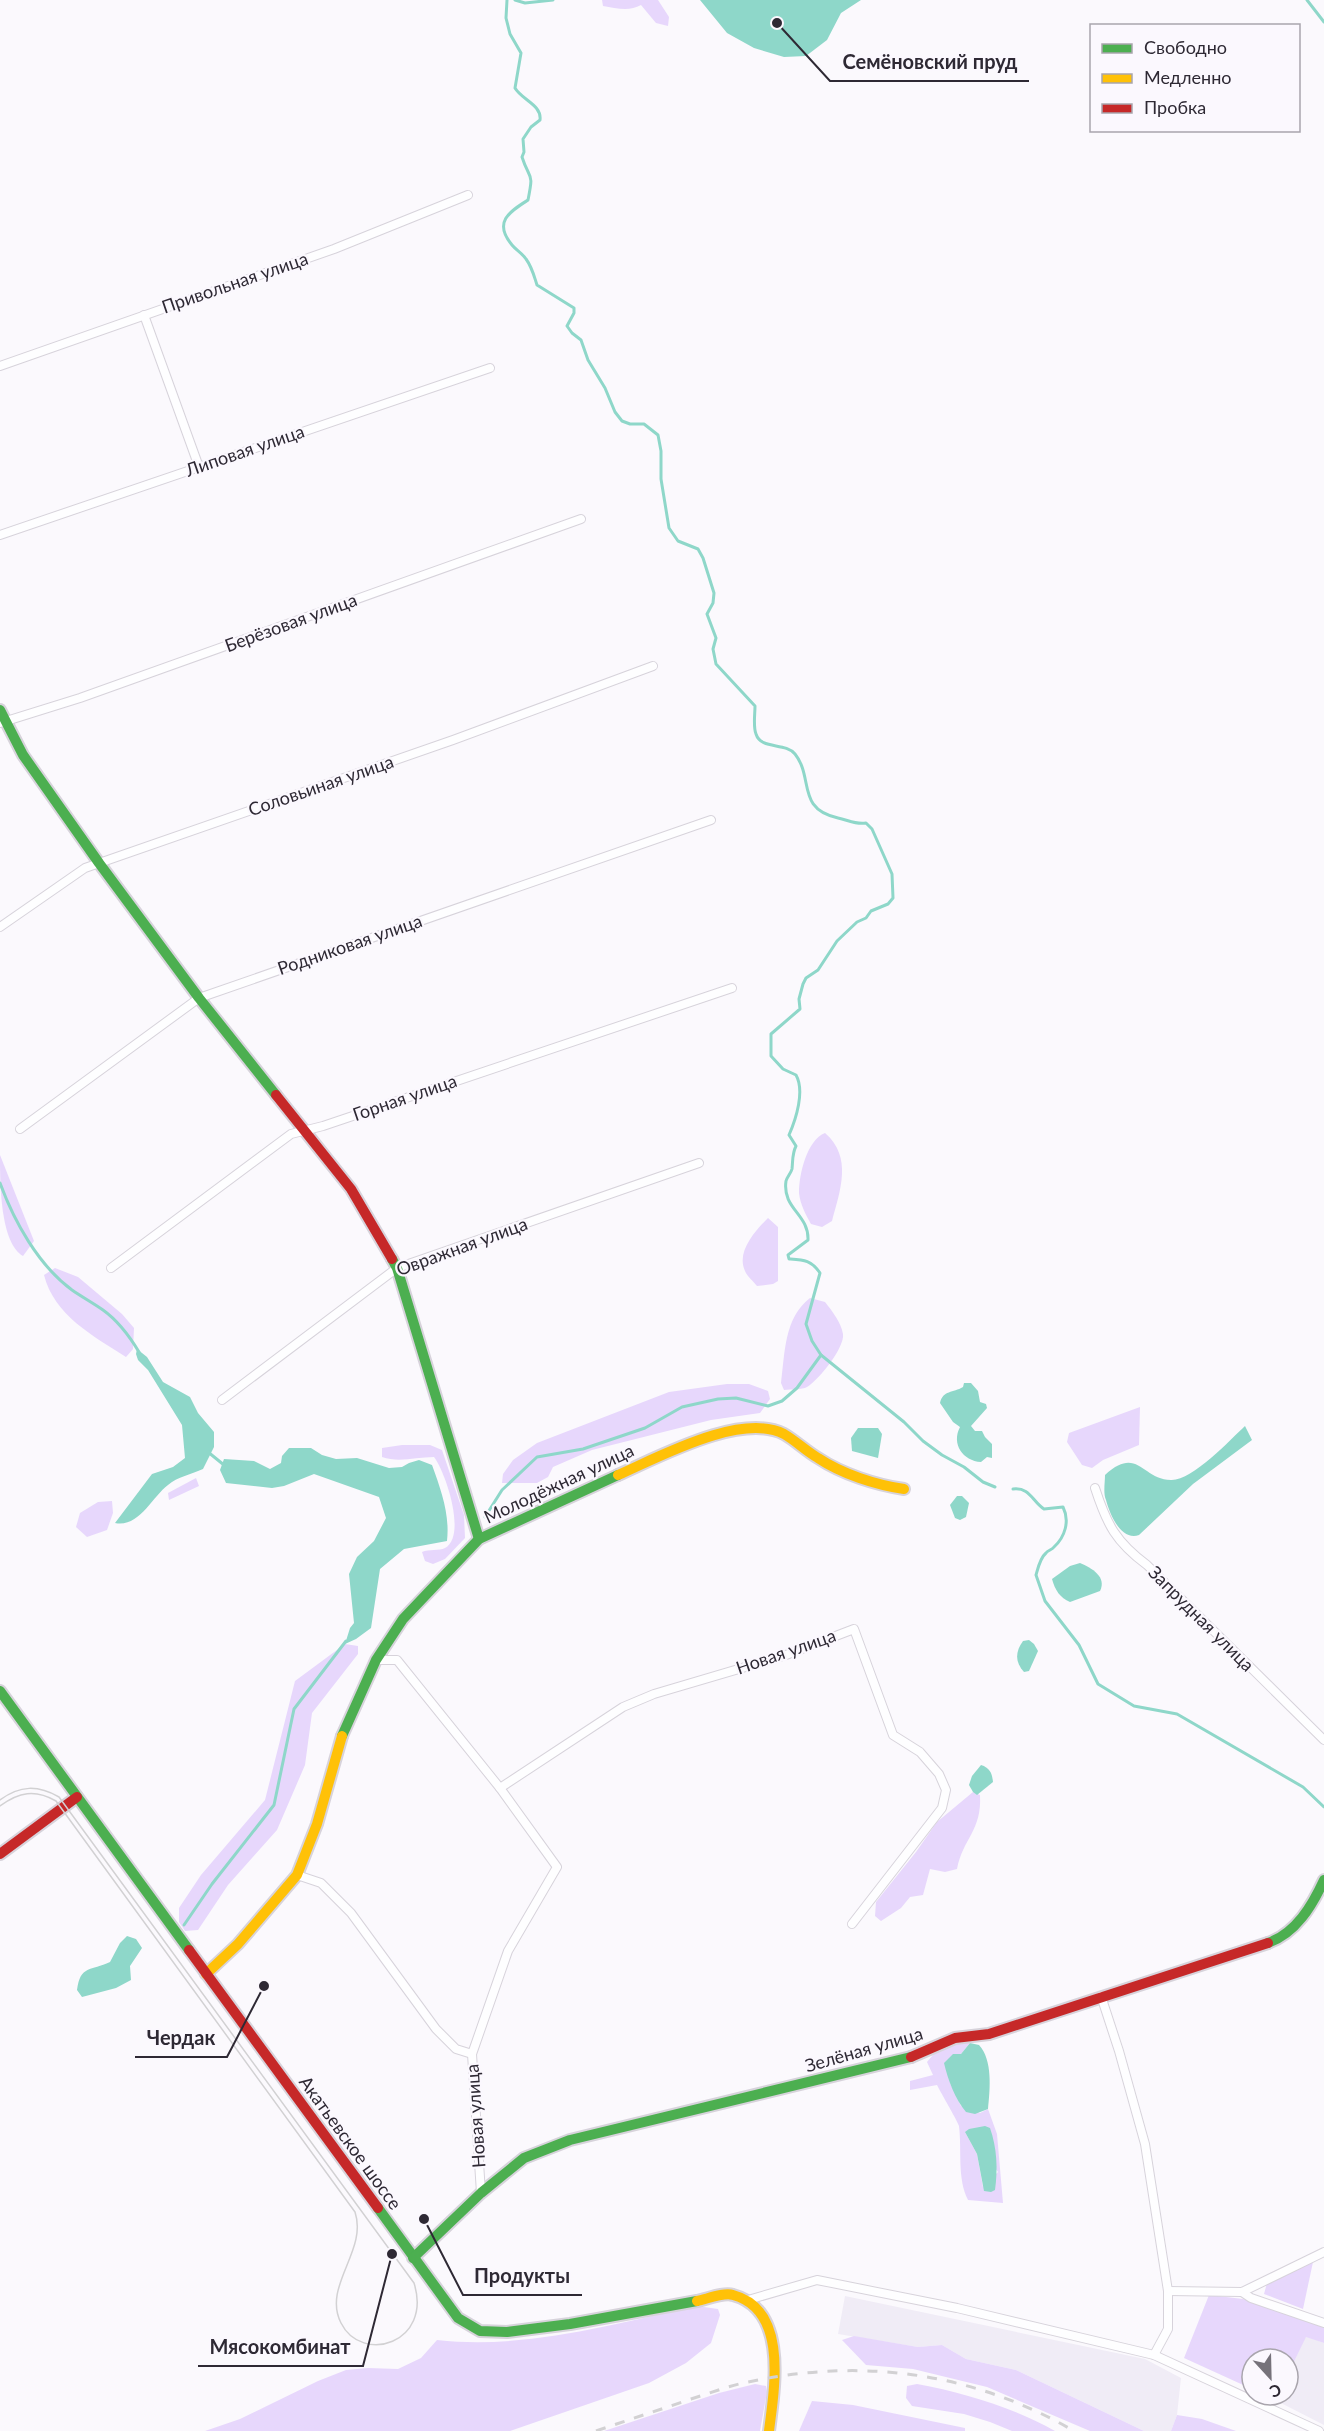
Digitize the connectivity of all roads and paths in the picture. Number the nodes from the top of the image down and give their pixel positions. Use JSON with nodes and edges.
{"nodes":[{"id":1,"x":468,"y":195,"type":"dead end"},
{"id":2,"x":144,"y":315,"type":"junction"},
{"id":3,"x":0,"y":366,"type":"edge"},
{"id":4,"x":490,"y":368,"type":"dead end"},
{"id":5,"x":199,"y":467,"type":"junction"},
{"id":6,"x":581,"y":519,"type":"dead end"},
{"id":7,"x":0,"y":535,"type":"edge"},
{"id":8,"x":653,"y":666,"type":"dead end"},
{"id":9,"x":2,"y":718,"type":"edge"},
{"id":10,"x":711,"y":820,"type":"dead end"},
{"id":11,"x":99,"y":863,"type":"junction"},
{"id":12,"x":0,"y":927,"type":"edge"},
{"id":13,"x":732,"y":988,"type":"dead end"},
{"id":14,"x":199,"y":998,"type":"junction"},
{"id":15,"x":20,"y":1129,"type":"dead end"},
{"id":16,"x":305,"y":1130,"type":"junction"},
{"id":17,"x":699,"y":1163,"type":"dead end"},
{"id":18,"x":111,"y":1268,"type":"dead end"},
{"id":19,"x":397,"y":1268,"type":"junction"},
{"id":20,"x":222,"y":1400,"type":"dead end"},
{"id":21,"x":1095,"y":1488,"type":"dead end"},
{"id":22,"x":903,"y":1490,"type":"dead end"},
{"id":23,"x":479,"y":1539,"type":"junction"},
{"id":24,"x":376,"y":1660,"type":"junction"},
{"id":25,"x":0,"y":1691,"type":"edge"},
{"id":26,"x":1324,"y":1740,"type":"edge"},
{"id":27,"x":500,"y":1788,"type":"junction"},
{"id":28,"x":77,"y":1797,"type":"junction"},
{"id":29,"x":0,"y":1854,"type":"edge"},
{"id":30,"x":297,"y":1875,"type":"junction"},
{"id":31,"x":1324,"y":1880,"type":"edge"},
{"id":32,"x":852,"y":1924,"type":"dead end"},
{"id":33,"x":206,"y":1974,"type":"junction"},
{"id":34,"x":1101,"y":1996,"type":"junction"},
{"id":35,"x":472,"y":2054,"type":"junction"},
{"id":36,"x":481,"y":2193,"type":"junction"},
{"id":37,"x":1324,"y":2252,"type":"edge"},
{"id":38,"x":413,"y":2258,"type":"junction"},
{"id":39,"x":1168,"y":2291,"type":"junction"},
{"id":40,"x":1242,"y":2292,"type":"junction"},
{"id":41,"x":748,"y":2300,"type":"junction"},
{"id":42,"x":1324,"y":2323,"type":"edge"},
{"id":43,"x":1154,"y":2355,"type":"junction"},
{"id":44,"x":769,"y":2431,"type":"edge"},
{"id":45,"x":1319,"y":2431,"type":"edge"}],
"edges":[{"from":1,"to":2,"type":"street","name":"Привольная улица"},
{"from":2,"to":3,"type":"street","name":"Привольная улица"},
{"from":2,"to":5,"type":"street"},
{"from":4,"to":5,"type":"street","name":"Липовая улица"},
{"from":5,"to":7,"type":"street","name":"Липовая улица"},
{"from":6,"to":9,"type":"street","name":"Берёзовая улица"},
{"from":8,"to":11,"type":"street","name":"Соловьиная улица"},
{"from":9,"to":11,"type":"street"},
{"from":10,"to":14,"type":"street","name":"Родниковая улица"},
{"from":11,"to":12,"type":"street","name":"Соловьиная улица"},
{"from":11,"to":14,"type":"street"},
{"from":13,"to":16,"type":"street","name":"Горная улица"},
{"from":14,"to":15,"type":"street","name":"Родниковая улица"},
{"from":14,"to":16,"type":"street"},
{"from":16,"to":18,"type":"street","name":"Горная улица"},
{"from":16,"to":19,"type":"street"},
{"from":17,"to":19,"type":"street","name":"Овражная улица"},
{"from":19,"to":20,"type":"street","name":"Овражная улица"},
{"from":19,"to":23,"type":"street"},
{"from":21,"to":26,"type":"street","name":"Запрудная улица"},
{"from":22,"to":23,"type":"street","name":"Молодёжная улица"},
{"from":23,"to":24,"type":"street","name":"Молодёжная улица"},
{"from":24,"to":27,"type":"street","name":"Новая улица"},
{"from":24,"to":30,"type":"street","name":"Молодёжная улица"},
{"from":25,"to":28,"type":"street","name":"Акатьевское шоссе"},
{"from":27,"to":32,"type":"street","name":"Новая улица"},
{"from":27,"to":35,"type":"street","name":"Новая улица"},
{"from":28,"to":29,"type":"street"},
{"from":28,"to":33,"type":"street","name":"Акатьевское шоссе"},
{"from":30,"to":33,"type":"street","name":"Молодёжная улица"},
{"from":30,"to":35,"type":"street"},
{"from":31,"to":34,"type":"street","name":"Зелёная улица"},
{"from":33,"to":38,"type":"street","name":"Акатьевское шоссе"},
{"from":34,"to":36,"type":"street","name":"Зелёная улица"},
{"from":34,"to":39,"type":"street"},
{"from":35,"to":36,"type":"street","name":"Новая улица"},
{"from":36,"to":38,"type":"street","name":"Зелёная улица"},
{"from":37,"to":40,"type":"street"},
{"from":38,"to":41,"type":"street","name":"Акатьевское шоссе"},
{"from":39,"to":40,"type":"street"},
{"from":39,"to":43,"type":"street"},
{"from":40,"to":42,"type":"street"},
{"from":41,"to":43,"type":"street"},
{"from":41,"to":44,"type":"street"},
{"from":43,"to":45,"type":"street"}]}
